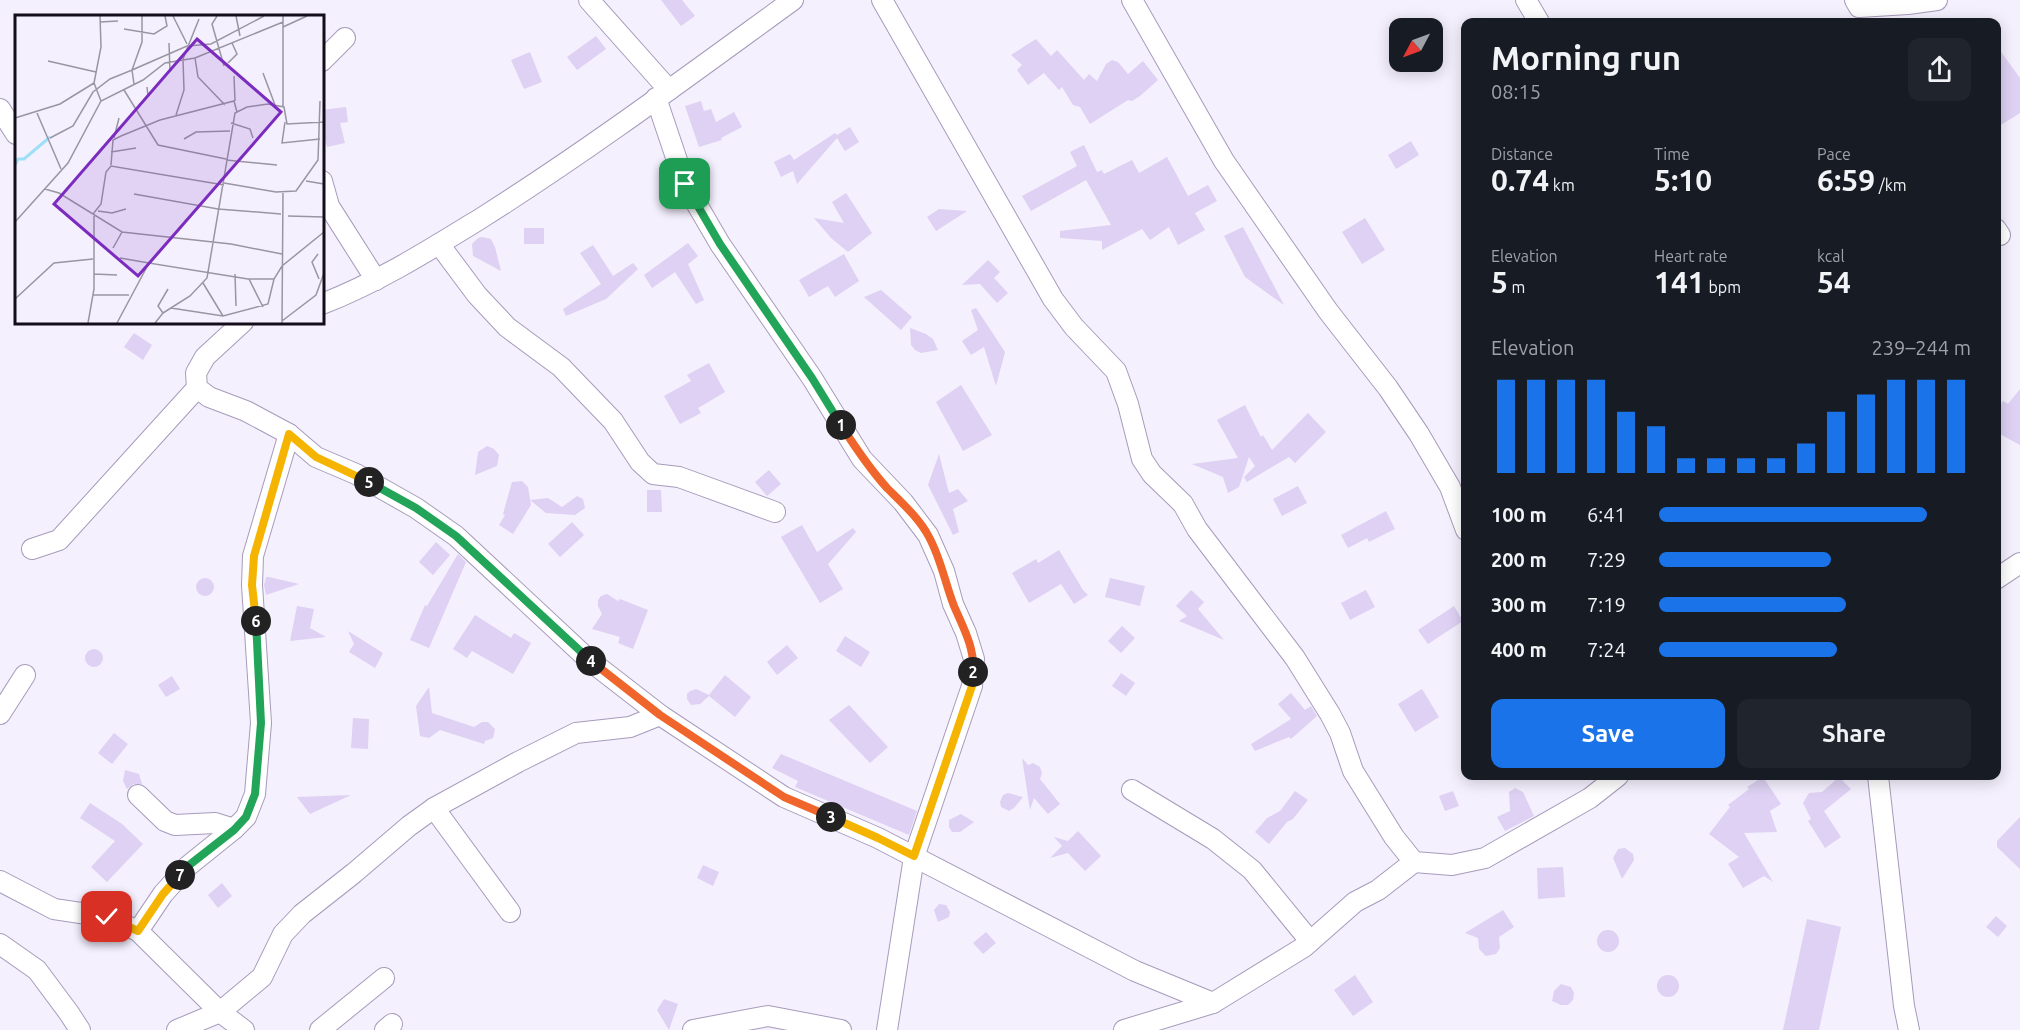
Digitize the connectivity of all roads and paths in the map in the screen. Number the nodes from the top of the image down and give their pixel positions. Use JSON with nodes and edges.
{"nodes":[{"id":1,"x":589,"y":0,"type":"edge"},
{"id":2,"x":793,"y":0,"type":"edge"},
{"id":3,"x":882,"y":0,"type":"edge"},
{"id":4,"x":1132,"y":0,"type":"edge"},
{"id":5,"x":1526,"y":0,"type":"edge"},
{"id":6,"x":1937,"y":0,"type":"edge"},
{"id":7,"x":1860,"y":10,"type":"edge"},
{"id":8,"x":1537,"y":18,"type":"edge"},
{"id":9,"x":345,"y":38,"type":"dead end"},
{"id":10,"x":324,"y":59,"type":"edge"},
{"id":11,"x":663,"y":94,"type":"junction"},
{"id":12,"x":0,"y":109,"type":"edge"},
{"id":13,"x":15,"y":132,"type":"edge"},
{"id":14,"x":324,"y":188,"type":"edge"},
{"id":15,"x":439,"y":244,"type":"junction"},
{"id":16,"x":376,"y":280,"type":"junction"},
{"id":17,"x":324,"y":303,"type":"edge"},
{"id":18,"x":241,"y":324,"type":"edge"},
{"id":19,"x":197,"y":388,"type":"junction"},
{"id":20,"x":289,"y":434,"type":"junction"},
{"id":21,"x":775,"y":512,"type":"dead end"},
{"id":22,"x":1461,"y":517,"type":"edge"},
{"id":23,"x":32,"y":549,"type":"dead end"},
{"id":24,"x":2020,"y":563,"type":"edge"},
{"id":25,"x":2001,"y":576,"type":"edge"},
{"id":26,"x":26,"y":675,"type":"dead end"},
{"id":27,"x":0,"y":714,"type":"edge"},
{"id":28,"x":660,"y":715,"type":"junction"},
{"id":29,"x":1613,"y":780,"type":"edge"},
{"id":30,"x":1878,"y":780,"type":"edge"},
{"id":31,"x":1132,"y":790,"type":"dead end"},
{"id":32,"x":138,"y":795,"type":"dead end"},
{"id":33,"x":434,"y":808,"type":"junction"},
{"id":34,"x":234,"y":830,"type":"junction"},
{"id":35,"x":914,"y":856,"type":"junction"},
{"id":36,"x":1414,"y":862,"type":"junction"},
{"id":37,"x":0,"y":881,"type":"edge"},
{"id":38,"x":510,"y":912,"type":"dead end"},
{"id":39,"x":138,"y":931,"type":"junction"},
{"id":40,"x":1310,"y":941,"type":"junction"},
{"id":41,"x":0,"y":944,"type":"edge"},
{"id":42,"x":384,"y":978,"type":"dead end"},
{"id":43,"x":1213,"y":1003,"type":"junction"},
{"id":44,"x":220,"y":1012,"type":"junction"},
{"id":45,"x":80,"y":1030,"type":"edge"},
{"id":46,"x":177,"y":1030,"type":"edge"},
{"id":47,"x":244,"y":1030,"type":"edge"},
{"id":48,"x":320,"y":1030,"type":"edge"},
{"id":49,"x":693,"y":1030,"type":"edge"},
{"id":50,"x":841,"y":1030,"type":"edge"},
{"id":51,"x":887,"y":1030,"type":"edge"},
{"id":52,"x":1124,"y":1030,"type":"edge"},
{"id":53,"x":1909,"y":1030,"type":"edge"}],
"edges":[{"from":1,"to":11,"type":"street"},
{"from":2,"to":11,"type":"street"},
{"from":3,"to":36,"type":"street"},
{"from":4,"to":22,"type":"street"},
{"from":5,"to":8,"type":"street"},
{"from":6,"to":7,"type":"street"},
{"from":9,"to":10,"type":"street"},
{"from":11,"to":15,"type":"street"},
{"from":11,"to":35,"type":"street"},
{"from":12,"to":13,"type":"street"},
{"from":14,"to":16,"type":"street"},
{"from":15,"to":16,"type":"street"},
{"from":15,"to":21,"type":"street"},
{"from":16,"to":17,"type":"street"},
{"from":18,"to":19,"type":"street"},
{"from":19,"to":20,"type":"street"},
{"from":19,"to":23,"type":"street"},
{"from":20,"to":28,"type":"street"},
{"from":20,"to":34,"type":"street"},
{"from":24,"to":25,"type":"street"},
{"from":26,"to":27,"type":"street"},
{"from":28,"to":33,"type":"street"},
{"from":28,"to":35,"type":"street"},
{"from":29,"to":36,"type":"street"},
{"from":30,"to":53,"type":"street"},
{"from":31,"to":40,"type":"street"},
{"from":32,"to":34,"type":"street"},
{"from":33,"to":38,"type":"street"},
{"from":33,"to":44,"type":"street"},
{"from":34,"to":39,"type":"street"},
{"from":35,"to":43,"type":"street"},
{"from":35,"to":51,"type":"street"},
{"from":36,"to":40,"type":"street"},
{"from":37,"to":39,"type":"street"},
{"from":39,"to":44,"type":"street"},
{"from":40,"to":43,"type":"street"},
{"from":41,"to":45,"type":"street"},
{"from":42,"to":48,"type":"street"},
{"from":43,"to":52,"type":"street"},
{"from":44,"to":46,"type":"street"},
{"from":44,"to":47,"type":"street"},
{"from":49,"to":50,"type":"street"}]}
